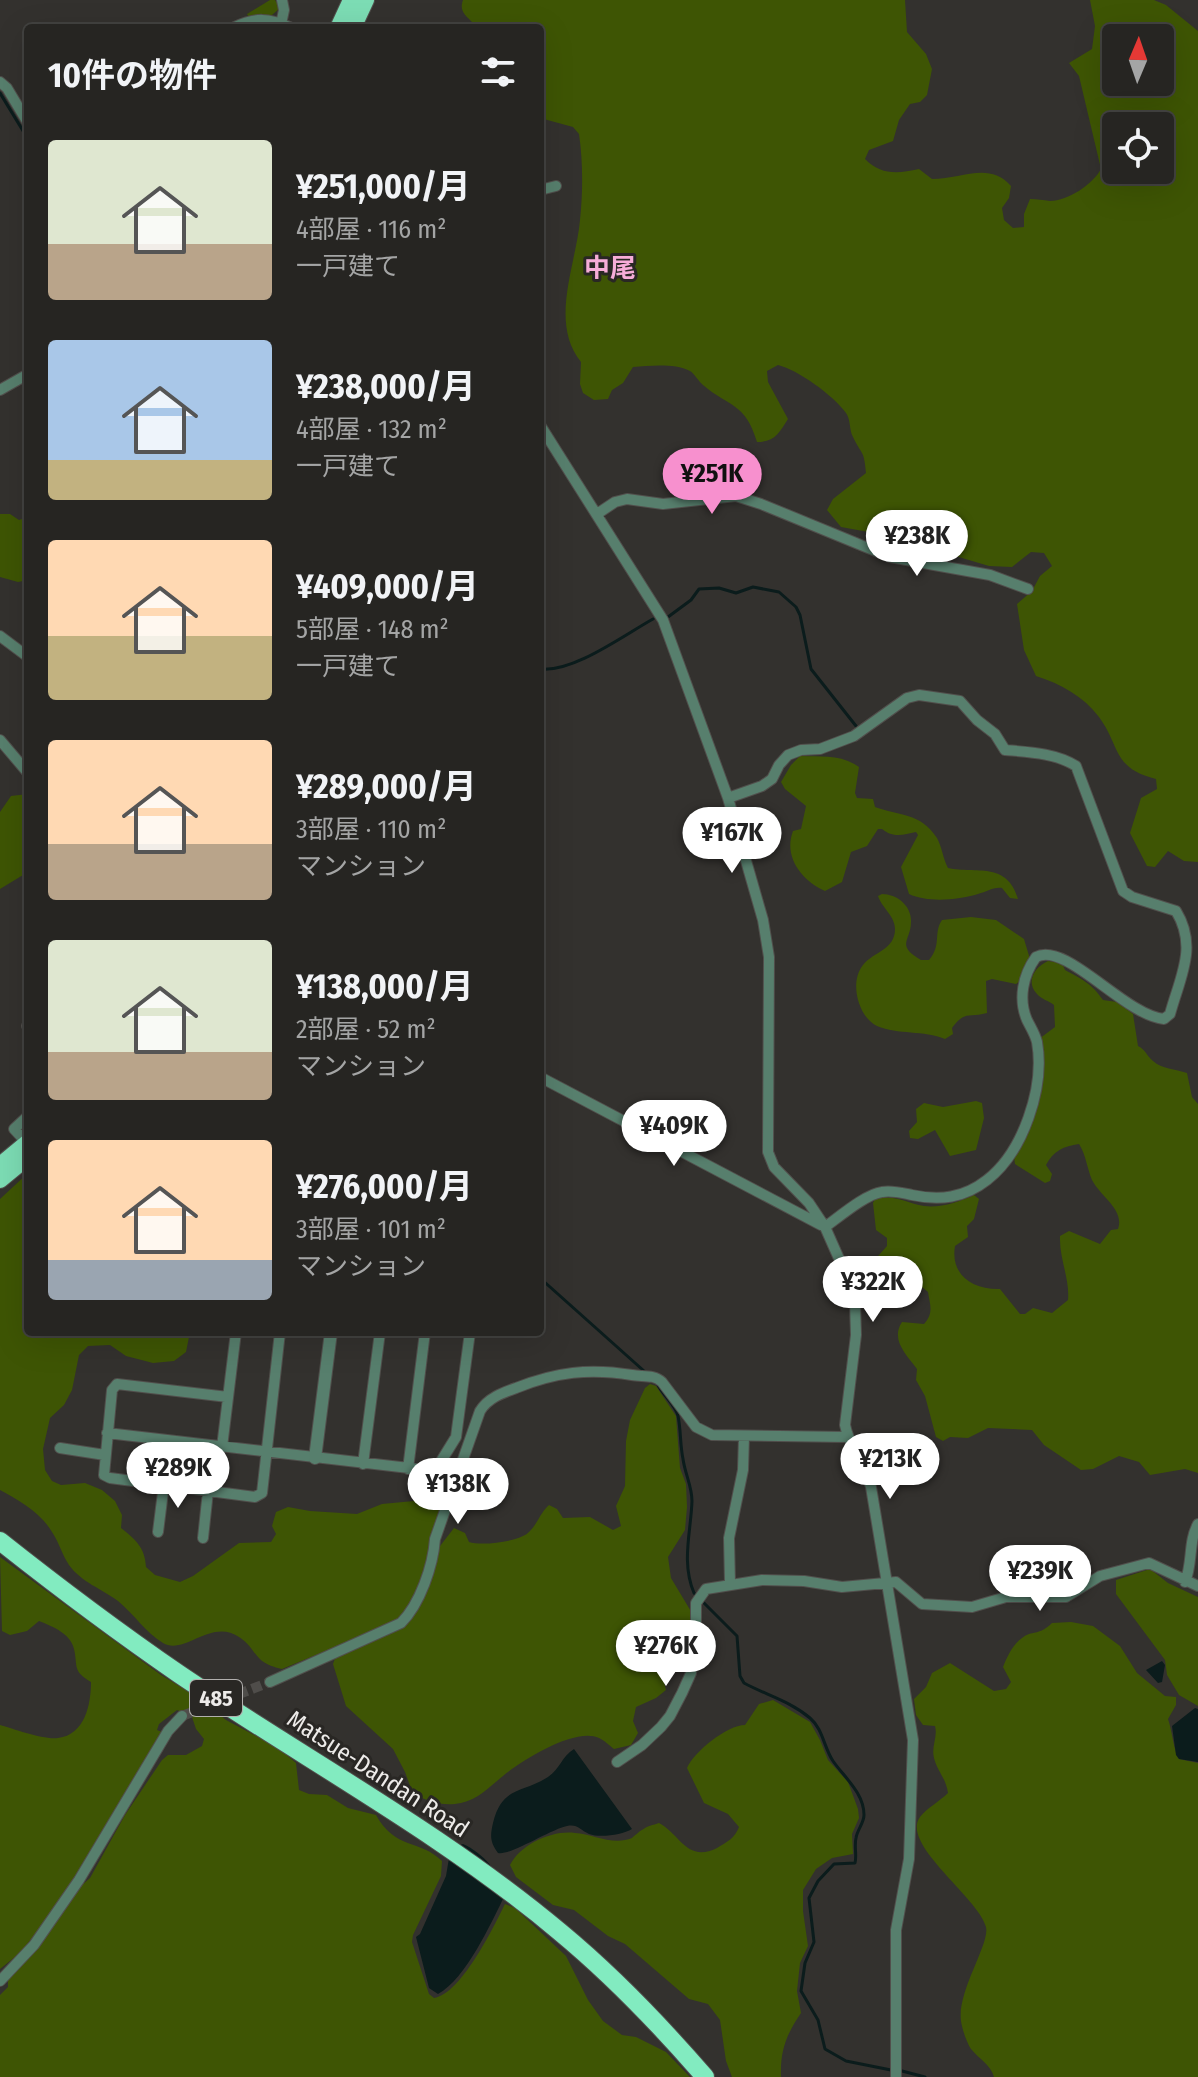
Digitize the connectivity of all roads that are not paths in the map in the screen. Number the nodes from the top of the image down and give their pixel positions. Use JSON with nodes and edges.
{"nodes":[{"id":1,"x":282,"y":0,"type":"edge"},
{"id":2,"x":351,"y":0,"type":"edge"},
{"id":3,"x":366,"y":0,"type":"edge"},
{"id":4,"x":247,"y":24,"type":"edge"},
{"id":5,"x":276,"y":24,"type":"edge"},
{"id":6,"x":285,"y":24,"type":"edge"},
{"id":7,"x":340,"y":24,"type":"edge"},
{"id":8,"x":355,"y":24,"type":"edge"},
{"id":9,"x":0,"y":82,"type":"edge"},
{"id":10,"x":24,"y":116,"type":"edge"},
{"id":11,"x":556,"y":186,"type":"dead end"},
{"id":12,"x":544,"y":189,"type":"edge"},
{"id":13,"x":24,"y":376,"type":"edge"},
{"id":14,"x":2,"y":385,"type":"edge"},
{"id":15,"x":544,"y":431,"type":"edge"},
{"id":16,"x":597,"y":514,"type":"junction"},
{"id":17,"x":1028,"y":589,"type":"dead end"},
{"id":18,"x":0,"y":636,"type":"edge"},
{"id":19,"x":24,"y":654,"type":"edge"},
{"id":20,"x":0,"y":740,"type":"edge"},
{"id":21,"x":24,"y":768,"type":"edge"},
{"id":22,"x":728,"y":798,"type":"junction"},
{"id":23,"x":544,"y":1079,"type":"edge"},
{"id":24,"x":24,"y":1120,"type":"edge"},
{"id":25,"x":24,"y":1143,"type":"edge"},
{"id":26,"x":24,"y":1150,"type":"edge"},
{"id":27,"x":24,"y":1153,"type":"edge"},
{"id":28,"x":0,"y":1165,"type":"edge"},
{"id":29,"x":0,"y":1180,"type":"edge"},
{"id":30,"x":825,"y":1227,"type":"junction"},
{"id":31,"x":236,"y":1336,"type":"edge"},
{"id":32,"x":280,"y":1336,"type":"edge"},
{"id":33,"x":330,"y":1336,"type":"edge"},
{"id":34,"x":379,"y":1336,"type":"edge"},
{"id":35,"x":425,"y":1336,"type":"edge"},
{"id":36,"x":469,"y":1336,"type":"edge"},
{"id":37,"x":228,"y":1397,"type":"junction"},
{"id":38,"x":107,"y":1433,"type":"junction"},
{"id":39,"x":744,"y":1436,"type":"junction"},
{"id":40,"x":847,"y":1437,"type":"junction"},
{"id":41,"x":222,"y":1447,"type":"junction"},
{"id":42,"x":60,"y":1448,"type":"dead end"},
{"id":43,"x":266,"y":1452,"type":"junction"},
{"id":44,"x":105,"y":1455,"type":"junction"},
{"id":45,"x":315,"y":1458,"type":"junction"},
{"id":46,"x":363,"y":1464,"type":"junction"},
{"id":47,"x":408,"y":1469,"type":"junction"},
{"id":48,"x":164,"y":1484,"type":"junction"},
{"id":49,"x":208,"y":1491,"type":"junction"},
{"id":50,"x":1198,"y":1524,"type":"edge"},
{"id":51,"x":158,"y":1532,"type":"dead end"},
{"id":52,"x":203,"y":1538,"type":"dead end"},
{"id":53,"x":0,"y":1541,"type":"edge"},
{"id":54,"x":887,"y":1581,"type":"junction"},
{"id":55,"x":1185,"y":1582,"type":"junction"},
{"id":56,"x":730,"y":1584,"type":"junction"},
{"id":57,"x":1198,"y":1586,"type":"edge"},
{"id":58,"x":270,"y":1682,"type":"tunnel mouth"},
{"id":59,"x":182,"y":1716,"type":"tunnel mouth"},
{"id":60,"x":617,"y":1762,"type":"dead end"},
{"id":61,"x":0,"y":1981,"type":"edge"},
{"id":62,"x":705,"y":2077,"type":"edge"},
{"id":63,"x":896,"y":2077,"type":"edge"}],
"edges":[{"from":1,"to":6,"type":"street"},
{"from":2,"to":7,"type":"highway"},
{"from":3,"to":8,"type":"highway"},
{"from":4,"to":5,"type":"street"},
{"from":9,"to":10,"type":"street"},
{"from":11,"to":12,"type":"street"},
{"from":13,"to":14,"type":"street"},
{"from":15,"to":16,"type":"street"},
{"from":16,"to":17,"type":"street"},
{"from":16,"to":22,"type":"street"},
{"from":18,"to":19,"type":"street"},
{"from":20,"to":21,"type":"street"},
{"from":22,"to":30,"type":"street"},
{"from":22,"to":30,"type":"street"},
{"from":23,"to":30,"type":"street"},
{"from":24,"to":25,"type":"street"},
{"from":26,"to":28,"type":"highway"},
{"from":27,"to":29,"type":"highway"},
{"from":30,"to":40,"type":"street"},
{"from":31,"to":37,"type":"street"},
{"from":32,"to":43,"type":"street"},
{"from":33,"to":45,"type":"street"},
{"from":34,"to":46,"type":"street"},
{"from":35,"to":47,"type":"street"},
{"from":36,"to":47,"type":"street"},
{"from":37,"to":38,"type":"street"},
{"from":37,"to":41,"type":"street"},
{"from":38,"to":41,"type":"street"},
{"from":38,"to":44,"type":"street"},
{"from":39,"to":40,"type":"street"},
{"from":39,"to":56,"type":"street"},
{"from":39,"to":58,"type":"street"},
{"from":40,"to":54,"type":"street"},
{"from":41,"to":43,"type":"street"},
{"from":42,"to":44,"type":"street"},
{"from":43,"to":45,"type":"street"},
{"from":43,"to":49,"type":"street"},
{"from":44,"to":48,"type":"street"},
{"from":45,"to":46,"type":"street"},
{"from":46,"to":47,"type":"street"},
{"from":48,"to":49,"type":"street"},
{"from":48,"to":51,"type":"street"},
{"from":49,"to":52,"type":"street"},
{"from":50,"to":55,"type":"street"},
{"from":53,"to":62,"type":"highway","name":"Matsue-Dandan Road","number":"485"},
{"from":54,"to":55,"type":"street"},
{"from":54,"to":56,"type":"street"},
{"from":54,"to":63,"type":"street"},
{"from":55,"to":57,"type":"street"},
{"from":56,"to":60,"type":"street"},
{"from":59,"to":61,"type":"street"}]}
